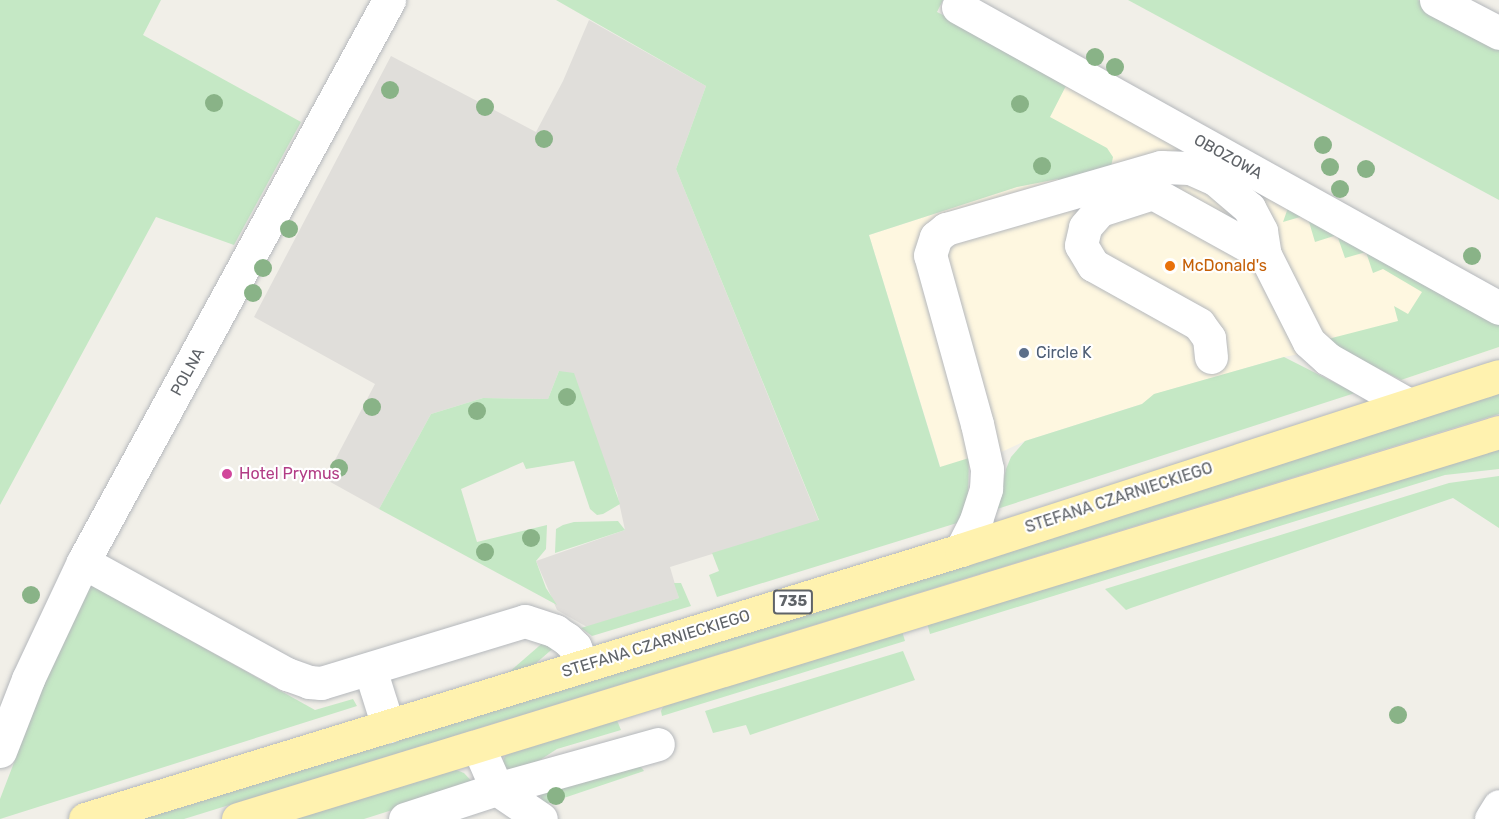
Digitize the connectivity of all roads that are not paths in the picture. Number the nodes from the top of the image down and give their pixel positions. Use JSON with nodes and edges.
{"nodes":[{"id":1,"x":390,"y":0,"type":"edge"},
{"id":2,"x":1436,"y":0,"type":"edge"},
{"id":3,"x":958,"y":7,"type":"dead end"},
{"id":4,"x":1499,"y":33,"type":"edge"},
{"id":5,"x":1265,"y":255,"type":"junction"},
{"id":6,"x":1499,"y":308,"type":"edge"},
{"id":7,"x":1211,"y":357,"type":"dead end"},
{"id":8,"x":1499,"y":376,"type":"edge"},
{"id":9,"x":1409,"y":405,"type":"junction"},
{"id":10,"x":1499,"y":432,"type":"edge"},
{"id":11,"x":961,"y":550,"type":"junction"},
{"id":12,"x":83,"y":562,"type":"junction"},
{"id":13,"x":582,"y":666,"type":"junction"},
{"id":14,"x":370,"y":669,"type":"junction"},
{"id":15,"x":388,"y":726,"type":"junction"},
{"id":16,"x":658,"y":744,"type":"dead end"},
{"id":17,"x":478,"y":746,"type":"junction"},
{"id":18,"x":0,"y":750,"type":"edge"},
{"id":19,"x":497,"y":789,"type":"junction"},
{"id":20,"x":1499,"y":806,"type":"edge"},
{"id":21,"x":85,"y":819,"type":"edge"},
{"id":22,"x":238,"y":819,"type":"edge"},
{"id":23,"x":405,"y":819,"type":"edge"},
{"id":24,"x":541,"y":819,"type":"edge"},
{"id":25,"x":1491,"y":819,"type":"edge"}],
"edges":[{"from":1,"to":12,"type":"street","name":"POLNA"},
{"from":2,"to":4,"type":"street"},
{"from":3,"to":6,"type":"street","name":"OBOZOWA"},
{"from":5,"to":7,"type":"street"},
{"from":5,"to":9,"type":"street"},
{"from":5,"to":11,"type":"street"},
{"from":8,"to":9,"type":"main road","name":"STEFANA CZARNIECKIEGO","number":"735"},
{"from":9,"to":11,"type":"main road","name":"STEFANA CZARNIECKIEGO","number":"735"},
{"from":10,"to":17,"type":"main road"},
{"from":11,"to":13,"type":"main road","name":"STEFANA CZARNIECKIEGO","number":"735"},
{"from":12,"to":14,"type":"street"},
{"from":12,"to":18,"type":"street","name":"POLNA"},
{"from":13,"to":14,"type":"street"},
{"from":13,"to":15,"type":"main road","name":"STEFANA CZARNIECKIEGO","number":"735"},
{"from":14,"to":15,"type":"street"},
{"from":15,"to":21,"type":"main road","name":"STEFANA CZARNIECKIEGO","number":"735"},
{"from":16,"to":19,"type":"street"},
{"from":17,"to":19,"type":"street"},
{"from":17,"to":22,"type":"main road"},
{"from":19,"to":23,"type":"street"},
{"from":19,"to":24,"type":"street"},
{"from":20,"to":25,"type":"street"}]}
